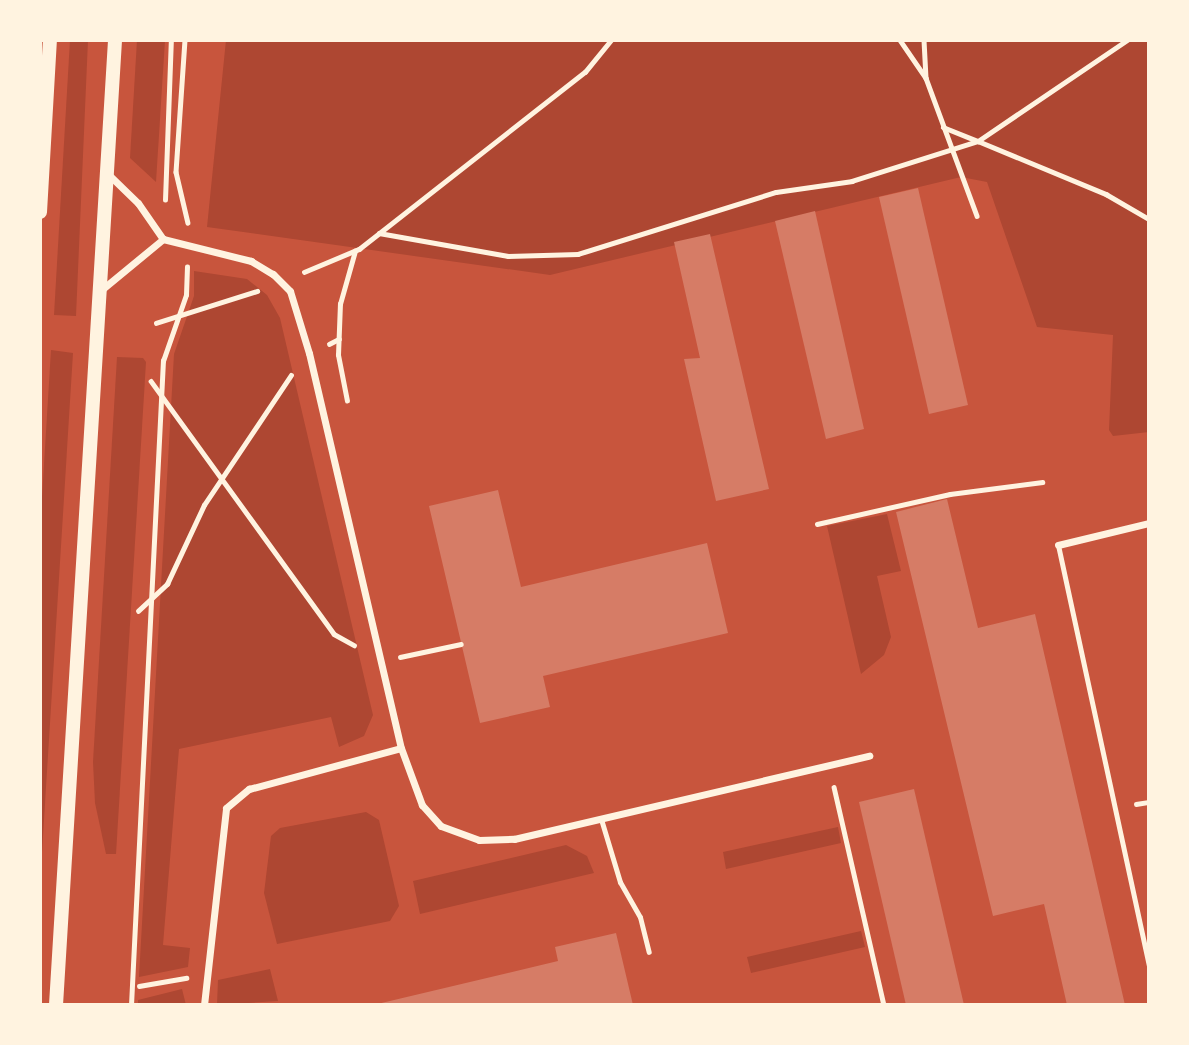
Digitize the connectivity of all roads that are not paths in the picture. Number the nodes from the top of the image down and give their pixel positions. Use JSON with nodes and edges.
{"nodes":[{"id":1,"x":50,"y":40,"type":"edge"},
{"id":2,"x":115,"y":40,"type":"edge"},
{"id":3,"x":106,"y":172,"type":"junction"},
{"id":4,"x":40,"y":212,"type":"edge"},
{"id":5,"x":163,"y":239,"type":"junction"},
{"id":6,"x":96,"y":294,"type":"junction"},
{"id":7,"x":1149,"y":523,"type":"edge"},
{"id":8,"x":1058,"y":545,"type":"joint"},
{"id":9,"x":401,"y":748,"type":"junction"},
{"id":10,"x":869,"y":756,"type":"dead end"},
{"id":11,"x":601,"y":819,"type":"junction"},
{"id":12,"x":649,"y":952,"type":"dead end"},
{"id":13,"x":1149,"y":967,"type":"edge"},
{"id":14,"x":56,"y":1005,"type":"edge"},
{"id":15,"x":204,"y":1005,"type":"edge"}],
"edges":[{"from":1,"to":4,"type":"main road"},
{"from":2,"to":3,"type":"main road"},
{"from":3,"to":5,"type":"street"},
{"from":3,"to":6,"type":"main road"},
{"from":5,"to":6,"type":"street"},
{"from":5,"to":9,"type":"street"},
{"from":6,"to":14,"type":"main road"},
{"from":7,"to":8,"type":"street"},
{"from":8,"to":13,"type":"lane"},
{"from":9,"to":11,"type":"street"},
{"from":9,"to":15,"type":"street"},
{"from":10,"to":11,"type":"street"},
{"from":11,"to":12,"type":"lane"}]}
